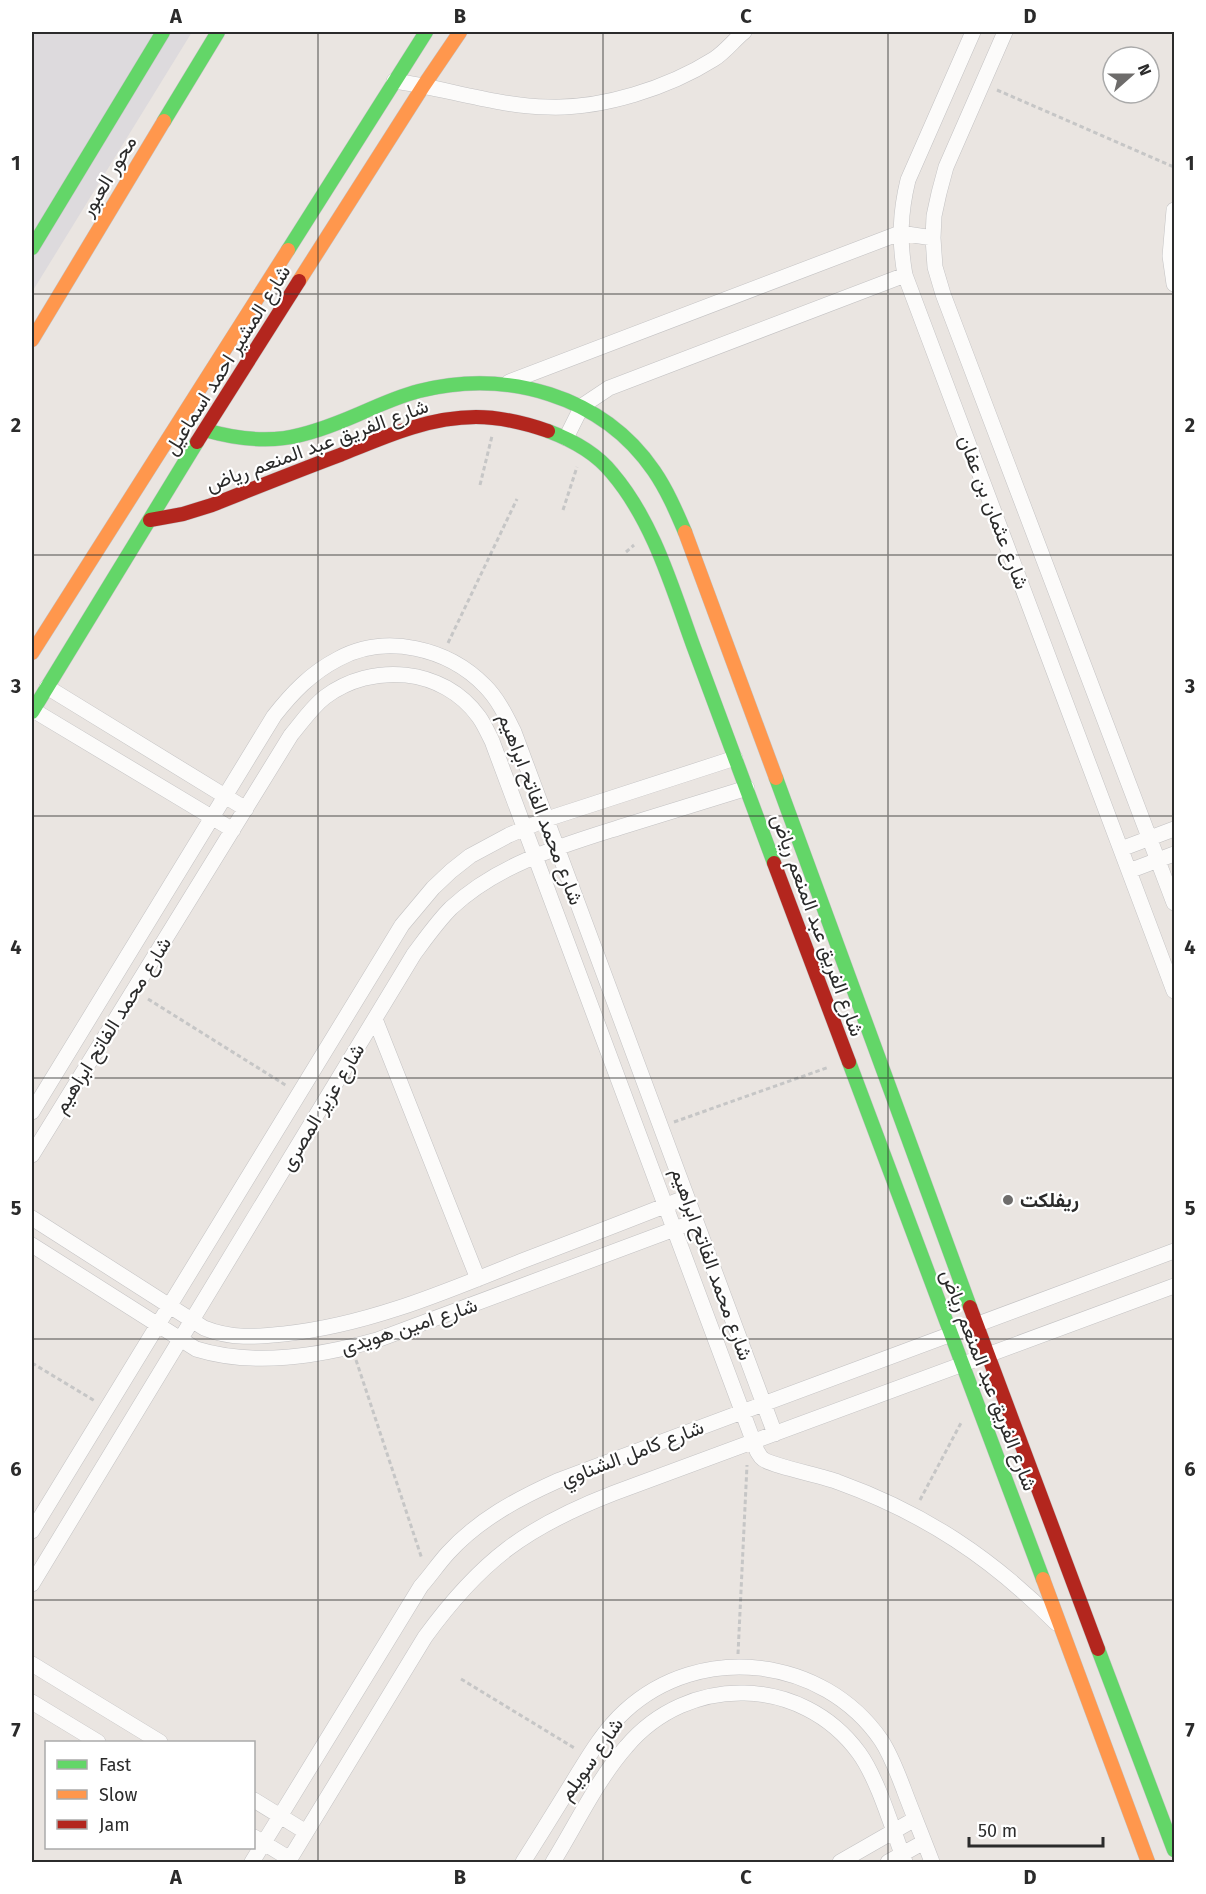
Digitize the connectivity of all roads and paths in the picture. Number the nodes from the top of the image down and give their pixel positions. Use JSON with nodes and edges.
{"nodes":[{"id":1,"x":163,"y":32,"type":"edge"},
{"id":2,"x":218,"y":32,"type":"edge"},
{"id":3,"x":426,"y":32,"type":"edge"},
{"id":4,"x":460,"y":32,"type":"edge"},
{"id":5,"x":744,"y":32,"type":"edge"},
{"id":6,"x":973,"y":32,"type":"edge"},
{"id":7,"x":1005,"y":32,"type":"edge"},
{"id":8,"x":394,"y":81,"type":"junction"},
{"id":9,"x":983,"y":83,"type":"junction"},
{"id":10,"x":424,"y":85,"type":"junction"},
{"id":11,"x":1174,"y":166,"type":"edge"},
{"id":12,"x":1174,"y":210,"type":"edge"},
{"id":13,"x":900,"y":233,"type":"junction"},
{"id":14,"x":933,"y":238,"type":"junction"},
{"id":15,"x":32,"y":248,"type":"edge"},
{"id":16,"x":905,"y":274,"type":"junction"},
{"id":17,"x":1174,"y":284,"type":"edge"},
{"id":18,"x":32,"y":340,"type":"edge"},
{"id":19,"x":458,"y":382,"type":"junction"},
{"id":20,"x":509,"y":382,"type":"junction"},
{"id":21,"x":582,"y":406,"type":"junction"},
{"id":22,"x":462,"y":417,"type":"junction"},
{"id":23,"x":496,"y":417,"type":"junction"},
{"id":24,"x":205,"y":430,"type":"junction"},
{"id":25,"x":566,"y":438,"type":"junction"},
{"id":26,"x":583,"y":448,"type":"junction"},
{"id":27,"x":480,"y":485,"type":"dead end"},
{"id":28,"x":517,"y":499,"type":"dead end"},
{"id":29,"x":563,"y":510,"type":"dead end"},
{"id":30,"x":150,"y":520,"type":"junction"},
{"id":31,"x":32,"y":653,"type":"edge"},
{"id":32,"x":442,"y":656,"type":"junction"},
{"id":33,"x":47,"y":687,"type":"junction"},
{"id":34,"x":32,"y":711,"type":"edge"},
{"id":35,"x":132,"y":739,"type":"junction"},
{"id":36,"x":735,"y":758,"type":"junction"},
{"id":37,"x":118,"y":761,"type":"junction"},
{"id":38,"x":747,"y":788,"type":"junction"},
{"id":39,"x":225,"y":796,"type":"junction"},
{"id":40,"x":246,"y":809,"type":"junction"},
{"id":41,"x":212,"y":818,"type":"junction"},
{"id":42,"x":547,"y":819,"type":"junction"},
{"id":43,"x":525,"y":827,"type":"junction"},
{"id":44,"x":1174,"y":829,"type":"edge"},
{"id":45,"x":233,"y":830,"type":"junction"},
{"id":46,"x":1150,"y":838,"type":"junction"},
{"id":47,"x":557,"y":848,"type":"junction"},
{"id":48,"x":1121,"y":849,"type":"junction"},
{"id":49,"x":1174,"y":854,"type":"edge"},
{"id":50,"x":536,"y":856,"type":"junction"},
{"id":51,"x":1158,"y":860,"type":"junction"},
{"id":52,"x":1129,"y":871,"type":"junction"},
{"id":53,"x":1174,"y":903,"type":"edge"},
{"id":54,"x":134,"y":990,"type":"junction"},
{"id":55,"x":1174,"y":991,"type":"edge"},
{"id":56,"x":375,"y":1019,"type":"junction"},
{"id":57,"x":848,"y":1060,"type":"junction"},
{"id":58,"x":299,"y":1093,"type":"junction"},
{"id":59,"x":32,"y":1112,"type":"edge"},
{"id":60,"x":32,"y":1121,"type":"edge"},
{"id":61,"x":661,"y":1126,"type":"junction"},
{"id":62,"x":47,"y":1130,"type":"junction"},
{"id":63,"x":32,"y":1155,"type":"edge"},
{"id":64,"x":687,"y":1197,"type":"junction"},
{"id":65,"x":666,"y":1206,"type":"junction"},
{"id":66,"x":32,"y":1218,"type":"edge"},
{"id":67,"x":696,"y":1221,"type":"junction"},
{"id":68,"x":675,"y":1229,"type":"junction"},
{"id":69,"x":32,"y":1245,"type":"edge"},
{"id":70,"x":1174,"y":1251,"type":"edge"},
{"id":71,"x":99,"y":1259,"type":"junction"},
{"id":72,"x":478,"y":1279,"type":"junction"},
{"id":73,"x":85,"y":1280,"type":"junction"},
{"id":74,"x":1174,"y":1286,"type":"edge"},
{"id":75,"x":169,"y":1305,"type":"junction"},
{"id":76,"x":193,"y":1321,"type":"junction"},
{"id":77,"x":977,"y":1324,"type":"junction"},
{"id":78,"x":157,"y":1326,"type":"junction"},
{"id":79,"x":950,"y":1335,"type":"junction"},
{"id":80,"x":181,"y":1341,"type":"junction"},
{"id":81,"x":352,"y":1347,"type":"junction"},
{"id":82,"x":988,"y":1355,"type":"junction"},
{"id":83,"x":32,"y":1363,"type":"edge"},
{"id":84,"x":961,"y":1365,"type":"junction"},
{"id":85,"x":974,"y":1398,"type":"junction"},
{"id":86,"x":764,"y":1404,"type":"junction"},
{"id":87,"x":107,"y":1408,"type":"junction"},
{"id":88,"x":742,"y":1412,"type":"junction"},
{"id":89,"x":776,"y":1434,"type":"junction"},
{"id":90,"x":751,"y":1443,"type":"junction"},
{"id":91,"x":913,"y":1514,"type":"junction"},
{"id":92,"x":32,"y":1531,"type":"edge"},
{"id":93,"x":428,"y":1578,"type":"junction"},
{"id":94,"x":32,"y":1584,"type":"edge"},
{"id":95,"x":1064,"y":1631,"type":"junction"},
{"id":96,"x":32,"y":1664,"type":"edge"},
{"id":97,"x":737,"y":1667,"type":"junction"},
{"id":98,"x":461,"y":1678,"type":"dead end"},
{"id":99,"x":32,"y":1702,"type":"edge"},
{"id":100,"x":95,"y":1741,"type":"edge"},
{"id":101,"x":157,"y":1741,"type":"edge"},
{"id":102,"x":588,"y":1756,"type":"junction"},
{"id":103,"x":255,"y":1801,"type":"edge"},
{"id":104,"x":280,"y":1816,"type":"junction"},
{"id":105,"x":915,"y":1819,"type":"junction"},
{"id":106,"x":306,"y":1832,"type":"junction"},
{"id":107,"x":893,"y":1832,"type":"junction"},
{"id":108,"x":258,"y":1840,"type":"edge"},
{"id":109,"x":924,"y":1842,"type":"junction"},
{"id":110,"x":1174,"y":1850,"type":"edge"},
{"id":111,"x":904,"y":1858,"type":"edge"},
{"id":112,"x":289,"y":1861,"type":"edge"},
{"id":113,"x":252,"y":1863,"type":"edge"},
{"id":114,"x":524,"y":1863,"type":"edge"},
{"id":115,"x":553,"y":1863,"type":"edge"},
{"id":116,"x":840,"y":1863,"type":"edge"},
{"id":117,"x":888,"y":1863,"type":"edge"},
{"id":118,"x":932,"y":1863,"type":"edge"},
{"id":119,"x":1148,"y":1863,"type":"edge"}],
"edges":[{"from":1,"to":15,"type":"main road","name":"محور العبور"},
{"from":2,"to":18,"type":"main road","name":"محور العبور"},
{"from":3,"to":8,"type":"main road","name":"شارع المشير احمد اسماعيل"},
{"from":4,"to":10,"type":"main road","name":"شارع المشير احمد اسماعيل"},
{"from":5,"to":10,"type":"street"},
{"from":6,"to":13,"type":"street","name":"شارع عثمان بن عفان"},
{"from":7,"to":9,"type":"street","name":"شارع عثمان بن عفان"},
{"from":8,"to":10,"type":"street"},
{"from":8,"to":31,"type":"main road","name":"شارع المشير احمد اسماعيل"},
{"from":9,"to":11,"type":"path"},
{"from":9,"to":14,"type":"street","name":"شارع عثمان بن عفان"},
{"from":10,"to":24,"type":"main road","name":"شارع المشير احمد اسماعيل"},
{"from":12,"to":17,"type":"street"},
{"from":13,"to":14,"type":"street"},
{"from":13,"to":16,"type":"street","name":"شارع عثمان بن عفان"},
{"from":13,"to":20,"type":"street"},
{"from":14,"to":46,"type":"street","name":"شارع عثمان بن عفان"},
{"from":16,"to":21,"type":"street"},
{"from":16,"to":48,"type":"street","name":"شارع عثمان بن عفان"},
{"from":19,"to":20,"type":"main road","name":"شارع الفريق عبد المنعم رياض"},
{"from":19,"to":22,"type":"main road"},
{"from":19,"to":24,"type":"main road","name":"شارع الفريق عبد المنعم رياض"},
{"from":20,"to":21,"type":"main road","name":"شارع الفريق عبد المنعم رياض"},
{"from":21,"to":25,"type":"street"},
{"from":21,"to":77,"type":"main road","name":"شارع الفريق عبد المنعم رياض"},
{"from":22,"to":23,"type":"main road","name":"شارع الفريق عبد المنعم رياض"},
{"from":22,"to":30,"type":"main road","name":"شارع الفريق عبد المنعم رياض"},
{"from":23,"to":25,"type":"main road","name":"شارع الفريق عبد المنعم رياض"},
{"from":23,"to":27,"type":"path"},
{"from":24,"to":30,"type":"main road","name":"شارع المشير احمد اسماعيل"},
{"from":25,"to":26,"type":"main road","name":"شارع الفريق عبد المنعم رياض"},
{"from":26,"to":29,"type":"path"},
{"from":26,"to":36,"type":"main road","name":"شارع الفريق عبد المنعم رياض"},
{"from":28,"to":32,"type":"path"},
{"from":30,"to":33,"type":"main road","name":"شارع المشير احمد اسماعيل"},
{"from":32,"to":39,"type":"street","name":"شارع محمد الفاتح ابراهيم"},
{"from":32,"to":42,"type":"street","name":"شارع محمد الفاتح ابراهيم"},
{"from":33,"to":34,"type":"main road","name":"شارع المشير احمد اسماعيل"},
{"from":33,"to":35,"type":"street"},
{"from":34,"to":37,"type":"street"},
{"from":35,"to":37,"type":"street"},
{"from":35,"to":39,"type":"street"},
{"from":36,"to":38,"type":"main road","name":"شارع الفريق عبد المنعم رياض"},
{"from":36,"to":42,"type":"street","name":"شارع عزيز المصرى"},
{"from":37,"to":41,"type":"street"},
{"from":38,"to":47,"type":"street","name":"شارع عزيز المصرى"},
{"from":38,"to":57,"type":"main road","name":"شارع الفريق عبد المنعم رياض"},
{"from":39,"to":40,"type":"street"},
{"from":39,"to":41,"type":"street","name":"شارع محمد الفاتح ابراهيم"},
{"from":40,"to":43,"type":"street","name":"شارع محمد الفاتح ابراهيم"},
{"from":40,"to":45,"type":"street","name":"شارع محمد الفاتح ابراهيم"},
{"from":41,"to":45,"type":"street"},
{"from":41,"to":59,"type":"street","name":"شارع محمد الفاتح ابراهيم"},
{"from":42,"to":43,"type":"street","name":"شارع عزيز المصرى"},
{"from":42,"to":47,"type":"street","name":"شارع محمد الفاتح ابراهيم"},
{"from":43,"to":50,"type":"street","name":"شارع محمد الفاتح ابراهيم"},
{"from":43,"to":58,"type":"street","name":"شارع عزيز المصرى"},
{"from":44,"to":46,"type":"street"},
{"from":45,"to":54,"type":"street","name":"شارع محمد الفاتح ابراهيم"},
{"from":46,"to":48,"type":"street"},
{"from":46,"to":51,"type":"street","name":"شارع عثمان بن عفان"},
{"from":47,"to":50,"type":"street","name":"شارع عزيز المصرى"},
{"from":47,"to":61,"type":"street","name":"شارع محمد الفاتح ابراهيم"},
{"from":48,"to":52,"type":"street","name":"شارع عثمان بن عفان"},
{"from":49,"to":51,"type":"street"},
{"from":50,"to":56,"type":"street","name":"شارع عزيز المصرى"},
{"from":50,"to":65,"type":"street","name":"شارع محمد الفاتح ابراهيم"},
{"from":51,"to":52,"type":"street"},
{"from":51,"to":53,"type":"street","name":"شارع عثمان بن عفان"},
{"from":52,"to":55,"type":"street","name":"شارع عثمان بن عفان"},
{"from":54,"to":58,"type":"path"},
{"from":54,"to":62,"type":"street","name":"شارع محمد الفاتح ابراهيم"},
{"from":56,"to":72,"type":"street"},
{"from":56,"to":76,"type":"street","name":"شارع عزيز المصرى"},
{"from":57,"to":61,"type":"path"},
{"from":57,"to":79,"type":"main road","name":"شارع الفريق عبد المنعم رياض"},
{"from":58,"to":75,"type":"street","name":"شارع عزيز المصرى"},
{"from":60,"to":62,"type":"street"},
{"from":61,"to":64,"type":"street","name":"شارع محمد الفاتح ابراهيم"},
{"from":62,"to":63,"type":"street","name":"شارع محمد الفاتح ابراهيم"},
{"from":64,"to":65,"type":"street","name":"شارع امين هويدى"},
{"from":64,"to":67,"type":"street","name":"شارع محمد الفاتح ابراهيم"},
{"from":65,"to":68,"type":"street","name":"شارع محمد الفاتح ابراهيم"},
{"from":65,"to":72,"type":"street","name":"شارع امين هويدى"},
{"from":66,"to":71,"type":"street","name":"شارع امين هويدى"},
{"from":67,"to":68,"type":"street","name":"شارع امين هويدى"},
{"from":67,"to":86,"type":"street","name":"شارع محمد الفاتح ابراهيم"},
{"from":68,"to":81,"type":"street","name":"شارع امين هويدى"},
{"from":68,"to":88,"type":"street","name":"شارع محمد الفاتح ابراهيم"},
{"from":69,"to":73,"type":"street","name":"شارع امين هويدى"},
{"from":70,"to":77,"type":"street","name":"شارع كامل الشناوي"},
{"from":71,"to":73,"type":"street"},
{"from":71,"to":75,"type":"street","name":"شارع امين هويدى"},
{"from":72,"to":76,"type":"street","name":"شارع امين هويدى"},
{"from":73,"to":78,"type":"street","name":"شارع امين هويدى"},
{"from":74,"to":82,"type":"street","name":"شارع كامل الشناوي"},
{"from":75,"to":76,"type":"street","name":"شارع امين هويدى"},
{"from":75,"to":78,"type":"street","name":"شارع عزيز المصرى"},
{"from":76,"to":80,"type":"street","name":"شارع عزيز المصرى"},
{"from":77,"to":79,"type":"street","name":"شارع كامل الشناوي"},
{"from":77,"to":82,"type":"main road","name":"شارع الفريق عبد المنعم رياض"},
{"from":78,"to":80,"type":"street","name":"شارع امين هويدى"},
{"from":78,"to":87,"type":"street","name":"شارع عزيز المصرى"},
{"from":79,"to":84,"type":"main road","name":"شارع الفريق عبد المنعم رياض"},
{"from":79,"to":86,"type":"street","name":"شارع كامل الشناوي"},
{"from":80,"to":81,"type":"street","name":"شارع امين هويدى"},
{"from":80,"to":94,"type":"street","name":"شارع عزيز المصرى"},
{"from":81,"to":93,"type":"path"},
{"from":82,"to":84,"type":"street","name":"شارع كامل الشناوي"},
{"from":82,"to":110,"type":"main road","name":"شارع الفريق عبد المنعم رياض"},
{"from":83,"to":87,"type":"path"},
{"from":84,"to":85,"type":"main road","name":"شارع الفريق عبد المنعم رياض"},
{"from":84,"to":89,"type":"street","name":"شارع كامل الشناوي"},
{"from":85,"to":91,"type":"path"},
{"from":85,"to":95,"type":"main road","name":"شارع الفريق عبد المنعم رياض"},
{"from":86,"to":88,"type":"street","name":"شارع كامل الشناوي"},
{"from":86,"to":89,"type":"street","name":"شارع محمد الفاتح ابراهيم"},
{"from":87,"to":92,"type":"street","name":"شارع عزيز المصرى"},
{"from":88,"to":90,"type":"street","name":"شارع محمد الفاتح ابراهيم"},
{"from":88,"to":93,"type":"street","name":"شارع كامل الشناوي"},
{"from":89,"to":90,"type":"street","name":"شارع كامل الشناوي"},
{"from":90,"to":91,"type":"street","name":"شارع محمد الفاتح ابراهيم"},
{"from":90,"to":97,"type":"path"},
{"from":90,"to":106,"type":"street","name":"شارع كامل الشناوي"},
{"from":91,"to":95,"type":"street","name":"شارع محمد الفاتح ابراهيم"},
{"from":93,"to":104,"type":"street","name":"شارع كامل الشناوي"},
{"from":95,"to":119,"type":"main road","name":"شارع الفريق عبد المنعم رياض"},
{"from":96,"to":101,"type":"street"},
{"from":97,"to":102,"type":"street","name":"شارع سويلم"},
{"from":97,"to":105,"type":"street","name":"شارع سويلم"},
{"from":98,"to":102,"type":"path"},
{"from":99,"to":100,"type":"street"},
{"from":102,"to":114,"type":"street","name":"شارع سويلم"},
{"from":103,"to":104,"type":"street"},
{"from":104,"to":106,"type":"street"},
{"from":104,"to":108,"type":"street","name":"شارع كامل الشناوي"},
{"from":105,"to":107,"type":"street"},
{"from":105,"to":109,"type":"street","name":"شارع سويلم"},
{"from":106,"to":112,"type":"street","name":"شارع كامل الشناوي"},
{"from":107,"to":111,"type":"street","name":"شارع سويلم"},
{"from":107,"to":115,"type":"street","name":"شارع سويلم"},
{"from":107,"to":116,"type":"street"},
{"from":108,"to":112,"type":"street"},
{"from":108,"to":113,"type":"street","name":"شارع كامل الشناوي"},
{"from":109,"to":111,"type":"street"},
{"from":109,"to":118,"type":"street","name":"شارع سويلم"},
{"from":111,"to":117,"type":"street"}]}
